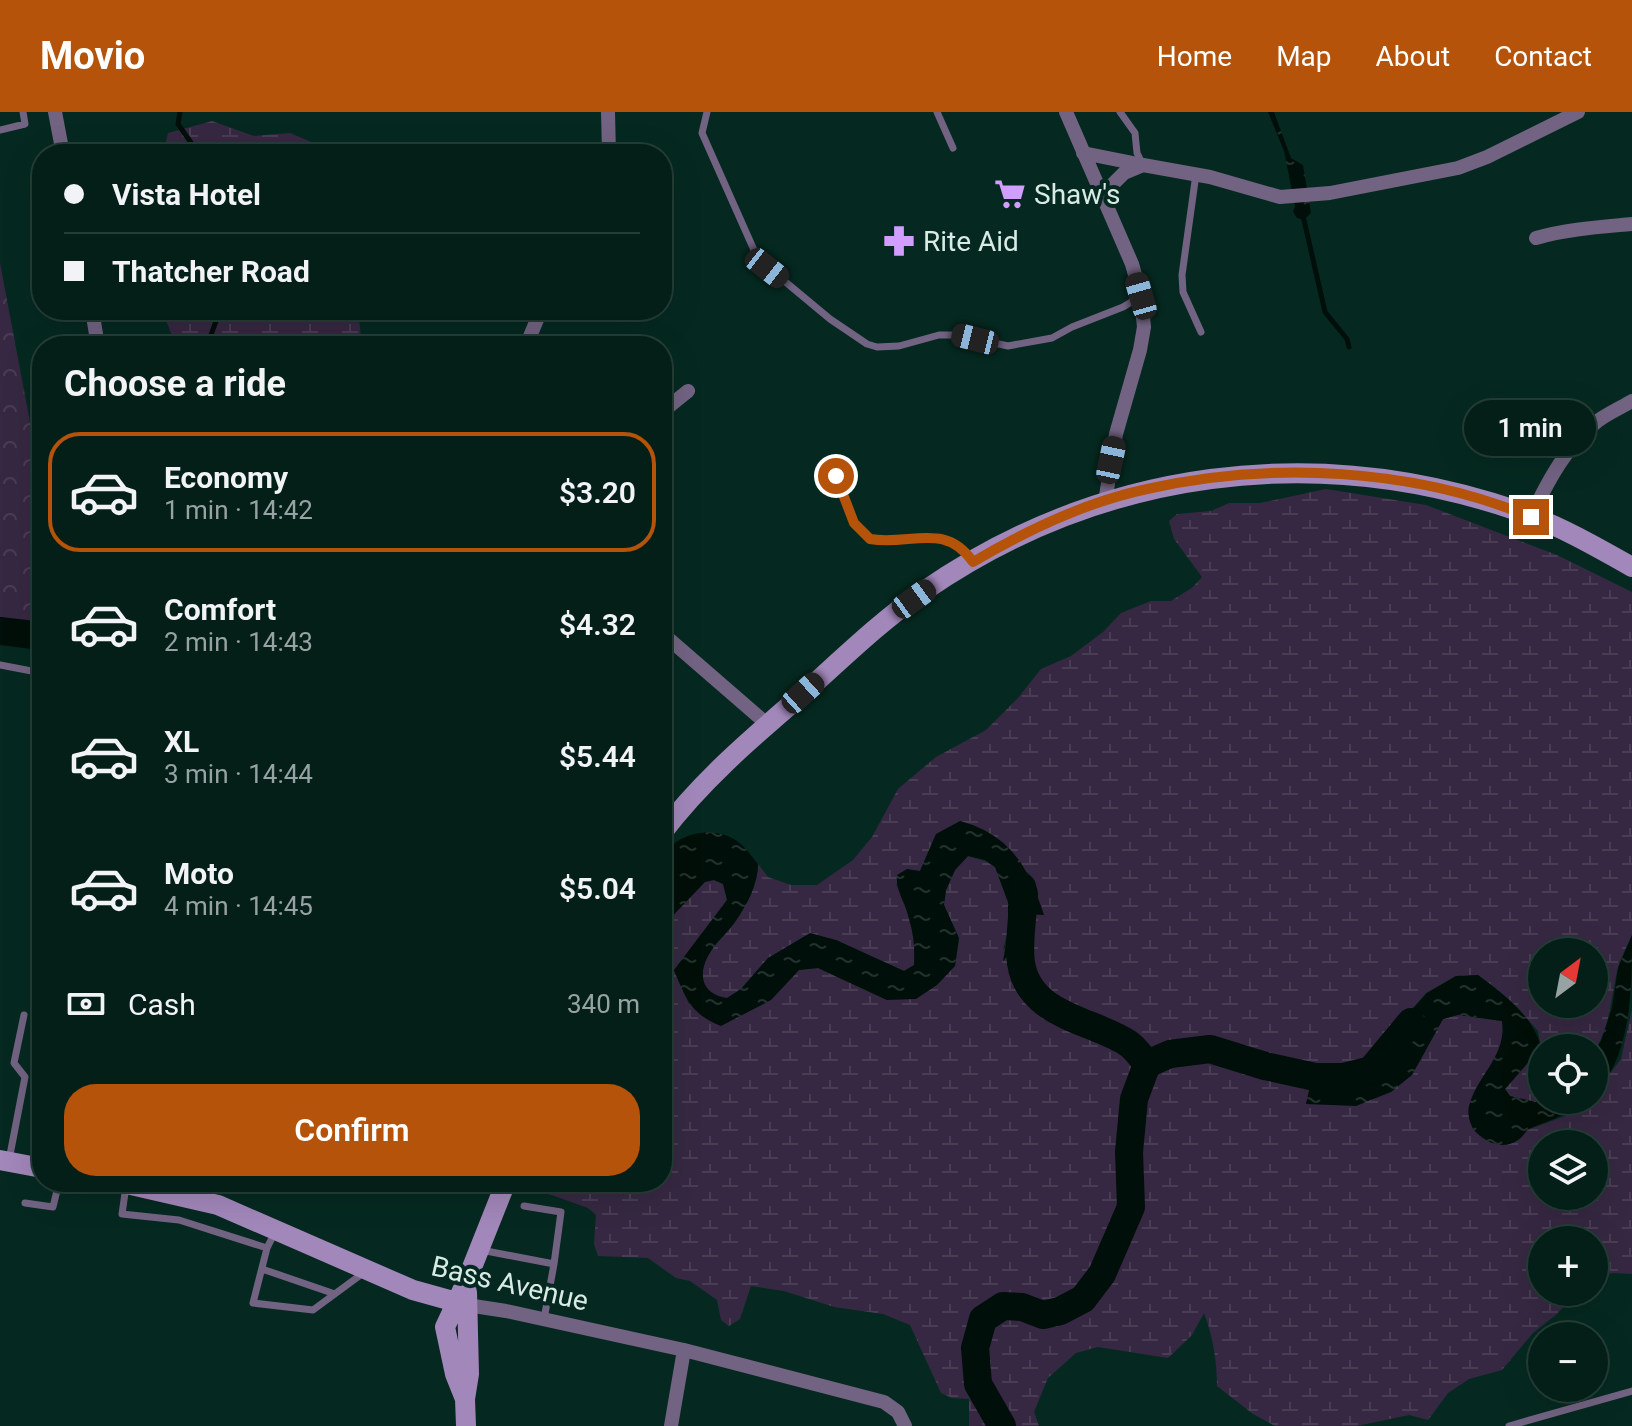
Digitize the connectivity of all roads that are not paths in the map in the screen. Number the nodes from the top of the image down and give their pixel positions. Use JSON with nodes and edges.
{"nodes":[{"id":1,"x":23,"y":112,"type":"edge"},
{"id":2,"x":55,"y":112,"type":"edge"},
{"id":3,"x":608,"y":112,"type":"edge"},
{"id":4,"x":707,"y":112,"type":"edge"},
{"id":5,"x":937,"y":112,"type":"edge"},
{"id":6,"x":1066,"y":112,"type":"edge"},
{"id":7,"x":1120,"y":112,"type":"edge"},
{"id":8,"x":1578,"y":112,"type":"edge"},
{"id":9,"x":0,"y":130,"type":"edge"},
{"id":10,"x":61,"y":144,"type":"edge"},
{"id":11,"x":609,"y":144,"type":"edge"},
{"id":12,"x":953,"y":148,"type":"dead end"},
{"id":13,"x":1083,"y":153,"type":"junction"},
{"id":14,"x":1143,"y":165,"type":"junction"},
{"id":15,"x":1196,"y":174,"type":"junction"},
{"id":16,"x":1101,"y":196,"type":"junction"},
{"id":17,"x":1632,"y":224,"type":"edge"},
{"id":18,"x":1536,"y":238,"type":"dead end"},
{"id":19,"x":1141,"y":296,"type":"junction"},
{"id":20,"x":1201,"y":332,"type":"dead end"},
{"id":21,"x":688,"y":391,"type":"dead end"},
{"id":22,"x":1632,"y":401,"type":"edge"},
{"id":23,"x":672,"y":404,"type":"edge"},
{"id":24,"x":836,"y":476,"type":"dead end"},
{"id":25,"x":1105,"y":502,"type":"junction"},
{"id":26,"x":1531,"y":517,"type":"junction"},
{"id":27,"x":973,"y":562,"type":"junction"},
{"id":28,"x":1632,"y":567,"type":"edge"},
{"id":29,"x":672,"y":642,"type":"edge"},
{"id":30,"x":0,"y":665,"type":"edge"},
{"id":31,"x":32,"y":671,"type":"edge"},
{"id":32,"x":767,"y":724,"type":"junction"},
{"id":33,"x":672,"y":821,"type":"edge"},
{"id":34,"x":24,"y":1015,"type":"dead end"},
{"id":35,"x":4,"y":1161,"type":"edge"},
{"id":36,"x":32,"y":1166,"type":"edge"},
{"id":37,"x":57,"y":1192,"type":"edge"},
{"id":38,"x":122,"y":1192,"type":"edge"},
{"id":39,"x":161,"y":1192,"type":"edge"},
{"id":40,"x":501,"y":1192,"type":"edge"},
{"id":41,"x":25,"y":1203,"type":"dead end"},
{"id":42,"x":524,"y":1206,"type":"dead end"},
{"id":43,"x":271,"y":1239,"type":"junction"},
{"id":44,"x":479,"y":1250,"type":"junction"},
{"id":45,"x":554,"y":1264,"type":"junction"},
{"id":46,"x":262,"y":1269,"type":"junction"},
{"id":47,"x":367,"y":1270,"type":"junction"},
{"id":48,"x":335,"y":1294,"type":"junction"},
{"id":49,"x":462,"y":1304,"type":"junction"},
{"id":50,"x":544,"y":1319,"type":"junction"},
{"id":51,"x":684,"y":1350,"type":"junction"},
{"id":52,"x":1632,"y":1391,"type":"edge"},
{"id":53,"x":902,"y":1419,"type":"edge"},
{"id":54,"x":466,"y":1426,"type":"edge"},
{"id":55,"x":671,"y":1426,"type":"edge"},
{"id":56,"x":1509,"y":1426,"type":"edge"}],
"edges":[{"from":1,"to":9,"type":"lane"},
{"from":2,"to":10,"type":"street"},
{"from":3,"to":11,"type":"street"},
{"from":4,"to":19,"type":"lane"},
{"from":5,"to":12,"type":"lane"},
{"from":6,"to":13,"type":"street"},
{"from":7,"to":14,"type":"lane"},
{"from":8,"to":15,"type":"street"},
{"from":13,"to":14,"type":"street"},
{"from":13,"to":16,"type":"street"},
{"from":14,"to":15,"type":"street"},
{"from":14,"to":16,"type":"street"},
{"from":15,"to":20,"type":"lane"},
{"from":16,"to":19,"type":"street"},
{"from":17,"to":18,"type":"street"},
{"from":19,"to":25,"type":"street"},
{"from":21,"to":23,"type":"street"},
{"from":22,"to":26,"type":"street"},
{"from":24,"to":27,"type":"lane"},
{"from":25,"to":26,"type":"main road"},
{"from":25,"to":27,"type":"main road"},
{"from":26,"to":28,"type":"main road"},
{"from":27,"to":32,"type":"main road"},
{"from":29,"to":32,"type":"street"},
{"from":30,"to":31,"type":"lane"},
{"from":32,"to":33,"type":"main road"},
{"from":34,"to":35,"type":"lane"},
{"from":35,"to":36,"type":"main road"},
{"from":37,"to":41,"type":"lane"},
{"from":38,"to":43,"type":"lane"},
{"from":39,"to":43,"type":"main road","name":"Bass Avenue"},
{"from":40,"to":44,"type":"main road"},
{"from":42,"to":45,"type":"lane"},
{"from":43,"to":46,"type":"lane"},
{"from":43,"to":47,"type":"main road","name":"Bass Avenue"},
{"from":44,"to":45,"type":"lane"},
{"from":44,"to":49,"type":"main road"},
{"from":45,"to":50,"type":"lane"},
{"from":46,"to":48,"type":"lane"},
{"from":46,"to":48,"type":"lane"},
{"from":47,"to":48,"type":"lane"},
{"from":47,"to":49,"type":"main road","name":"Bass Avenue"},
{"from":49,"to":50,"type":"street","name":"Bass Avenue"},
{"from":49,"to":54,"type":"main road"},
{"from":50,"to":51,"type":"street","name":"Bass Avenue"},
{"from":51,"to":53,"type":"street","name":"Bass Avenue"},
{"from":51,"to":55,"type":"street"},
{"from":52,"to":56,"type":"lane"}]}
